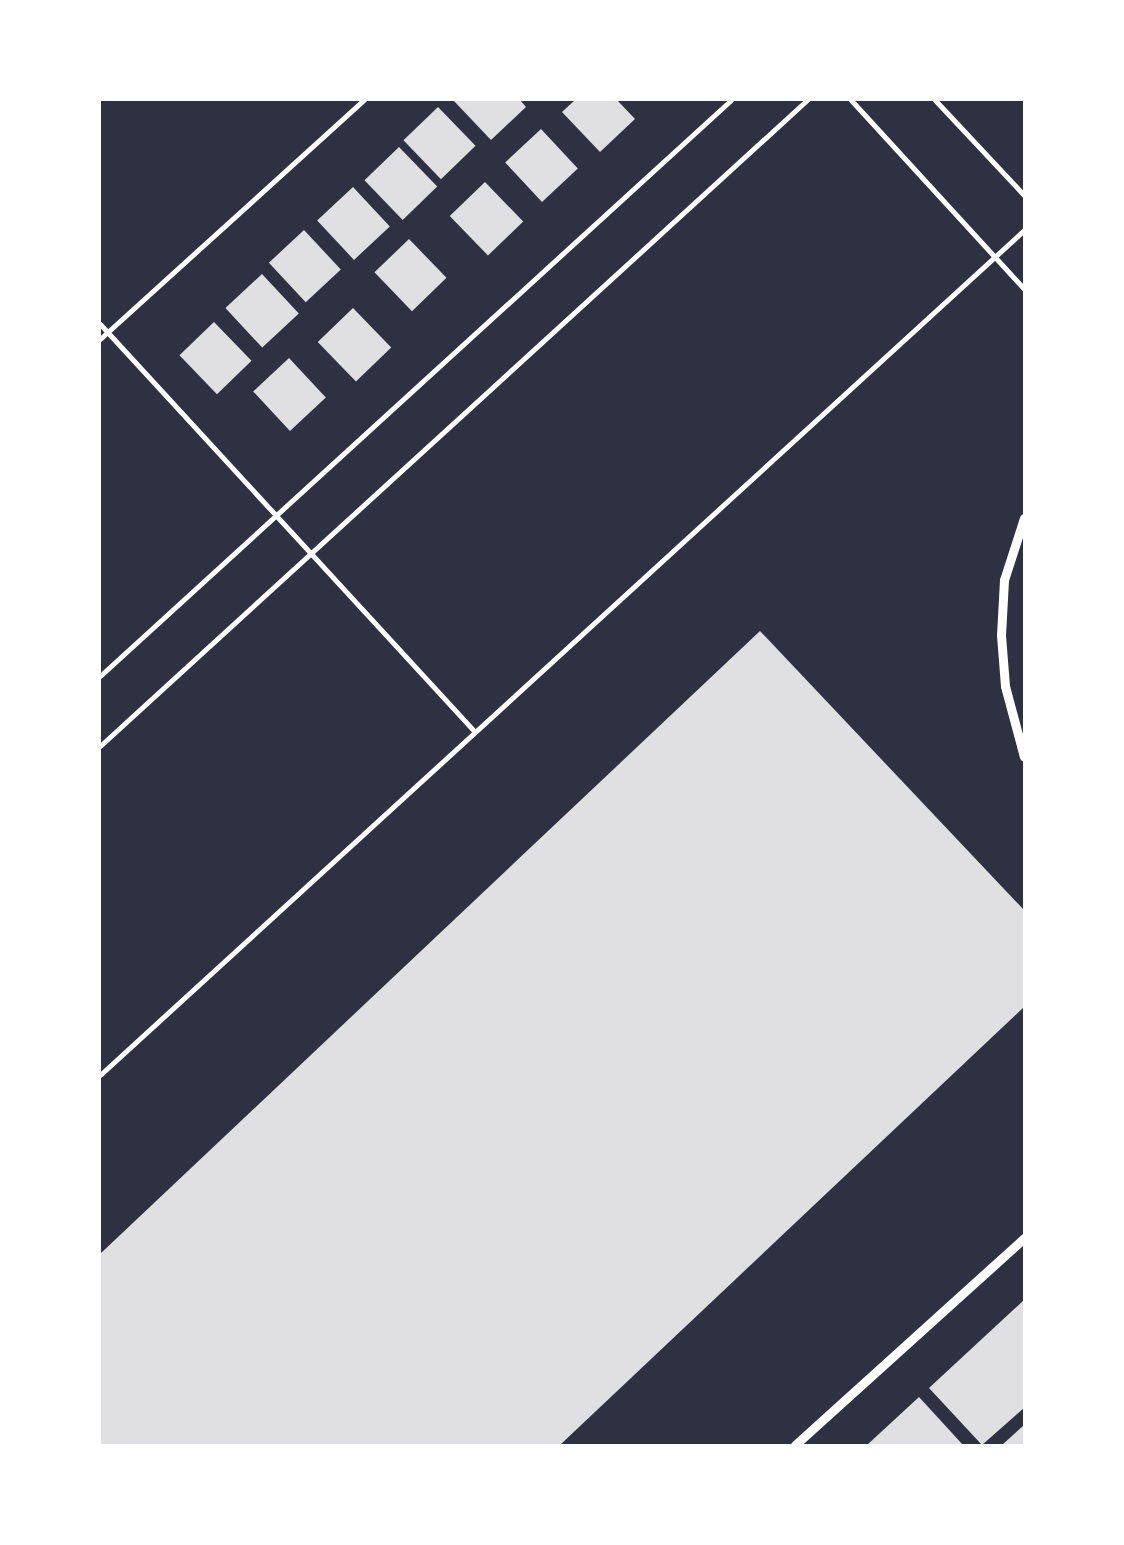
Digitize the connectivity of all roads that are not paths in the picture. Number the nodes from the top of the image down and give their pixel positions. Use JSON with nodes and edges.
{"nodes":[{"id":1,"x":364,"y":100,"type":"edge"},
{"id":2,"x":731,"y":100,"type":"edge"},
{"id":3,"x":807,"y":100,"type":"edge"},
{"id":4,"x":851,"y":100,"type":"edge"},
{"id":5,"x":935,"y":100,"type":"edge"},
{"id":6,"x":1024,"y":195,"type":"edge"},
{"id":7,"x":1024,"y":230,"type":"edge"},
{"id":8,"x":995,"y":257,"type":"junction"},
{"id":9,"x":1024,"y":289,"type":"edge"},
{"id":10,"x":100,"y":324,"type":"edge"},
{"id":11,"x":108,"y":332,"type":"junction"},
{"id":12,"x":100,"y":339,"type":"edge"},
{"id":13,"x":275,"y":516,"type":"junction"},
{"id":14,"x":1024,"y":518,"type":"edge"},
{"id":15,"x":311,"y":553,"type":"junction"},
{"id":16,"x":100,"y":676,"type":"edge"},
{"id":17,"x":475,"y":732,"type":"junction"},
{"id":18,"x":100,"y":746,"type":"edge"},
{"id":19,"x":1024,"y":757,"type":"edge"},
{"id":20,"x":100,"y":1075,"type":"edge"},
{"id":21,"x":1024,"y":1238,"type":"edge"},
{"id":22,"x":795,"y":1445,"type":"edge"}],
"edges":[{"from":1,"to":11,"type":"street"},
{"from":2,"to":13,"type":"street"},
{"from":3,"to":15,"type":"street"},
{"from":4,"to":8,"type":"street"},
{"from":5,"to":6,"type":"street"},
{"from":7,"to":8,"type":"street"},
{"from":8,"to":9,"type":"street"},
{"from":8,"to":17,"type":"street"},
{"from":10,"to":11,"type":"street"},
{"from":11,"to":12,"type":"street"},
{"from":11,"to":13,"type":"street"},
{"from":13,"to":15,"type":"street"},
{"from":13,"to":16,"type":"street"},
{"from":14,"to":19,"type":"street"},
{"from":15,"to":17,"type":"street"},
{"from":15,"to":18,"type":"street"},
{"from":17,"to":20,"type":"street"},
{"from":21,"to":22,"type":"street"}]}
